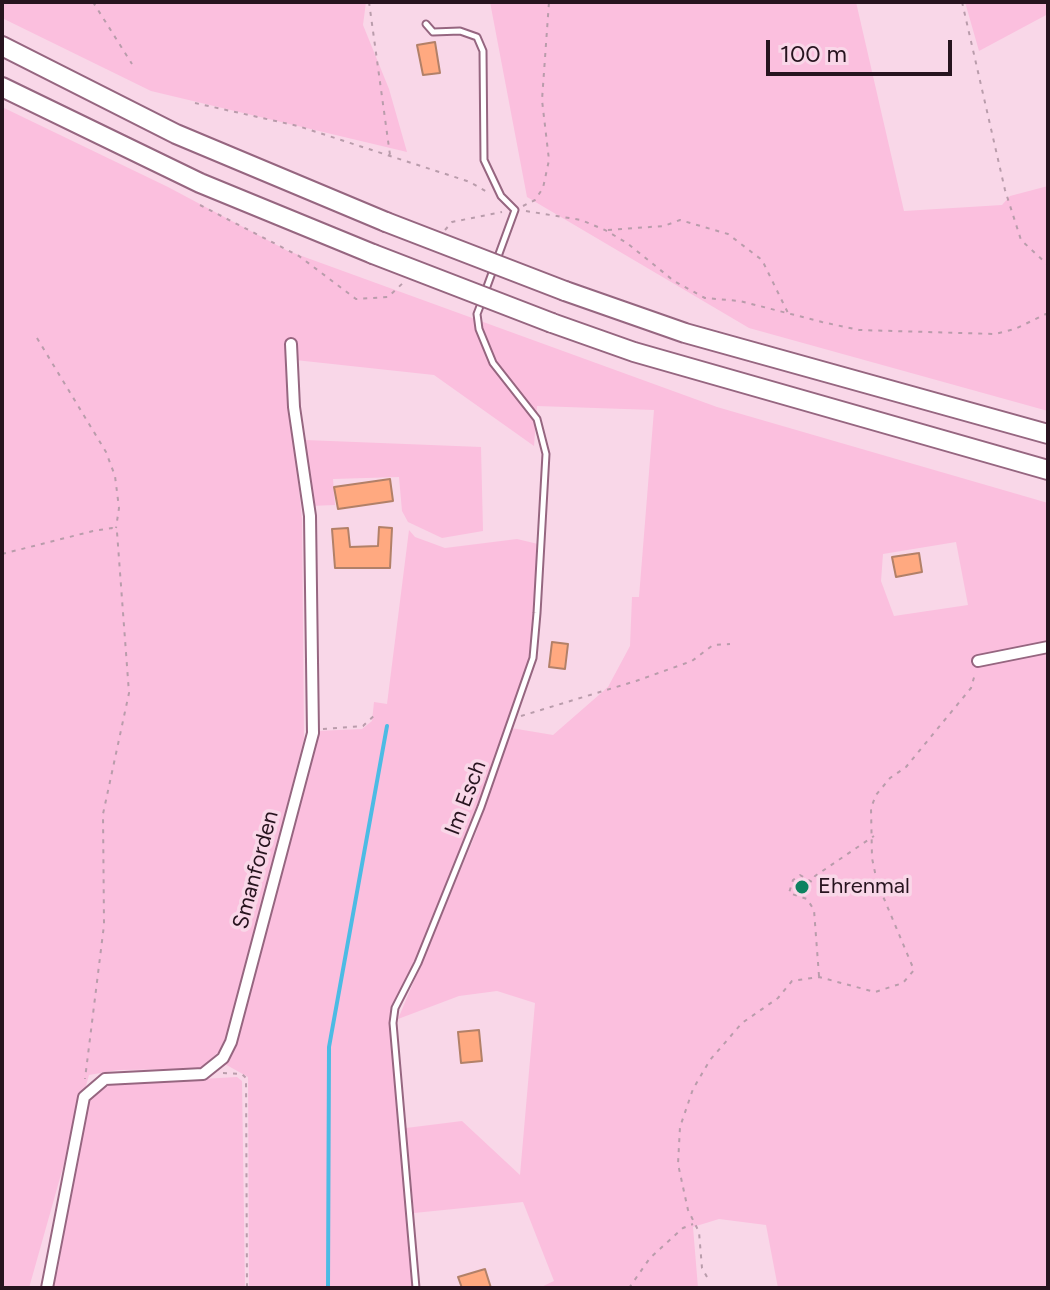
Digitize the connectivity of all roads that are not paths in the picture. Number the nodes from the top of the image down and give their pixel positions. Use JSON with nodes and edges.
{"nodes":[{"id":1,"x":426,"y":24,"type":"dead end"},
{"id":2,"x":2,"y":46,"type":"edge"},
{"id":3,"x":2,"y":87,"type":"edge"},
{"id":4,"x":291,"y":344,"type":"dead end"},
{"id":5,"x":1048,"y":434,"type":"edge"},
{"id":6,"x":1048,"y":470,"type":"edge"},
{"id":7,"x":1048,"y":647,"type":"edge"},
{"id":8,"x":978,"y":661,"type":"road end"},
{"id":9,"x":47,"y":1288,"type":"edge"},
{"id":10,"x":416,"y":1288,"type":"edge"}],
"edges":[{"from":1,"to":10,"type":"lane","name":"Im Esch"},
{"from":2,"to":5,"type":"highway","bridge":true},
{"from":3,"to":6,"type":"highway","bridge":true},
{"from":4,"to":9,"type":"street","name":"Smanforden"},
{"from":7,"to":8,"type":"street"}]}
